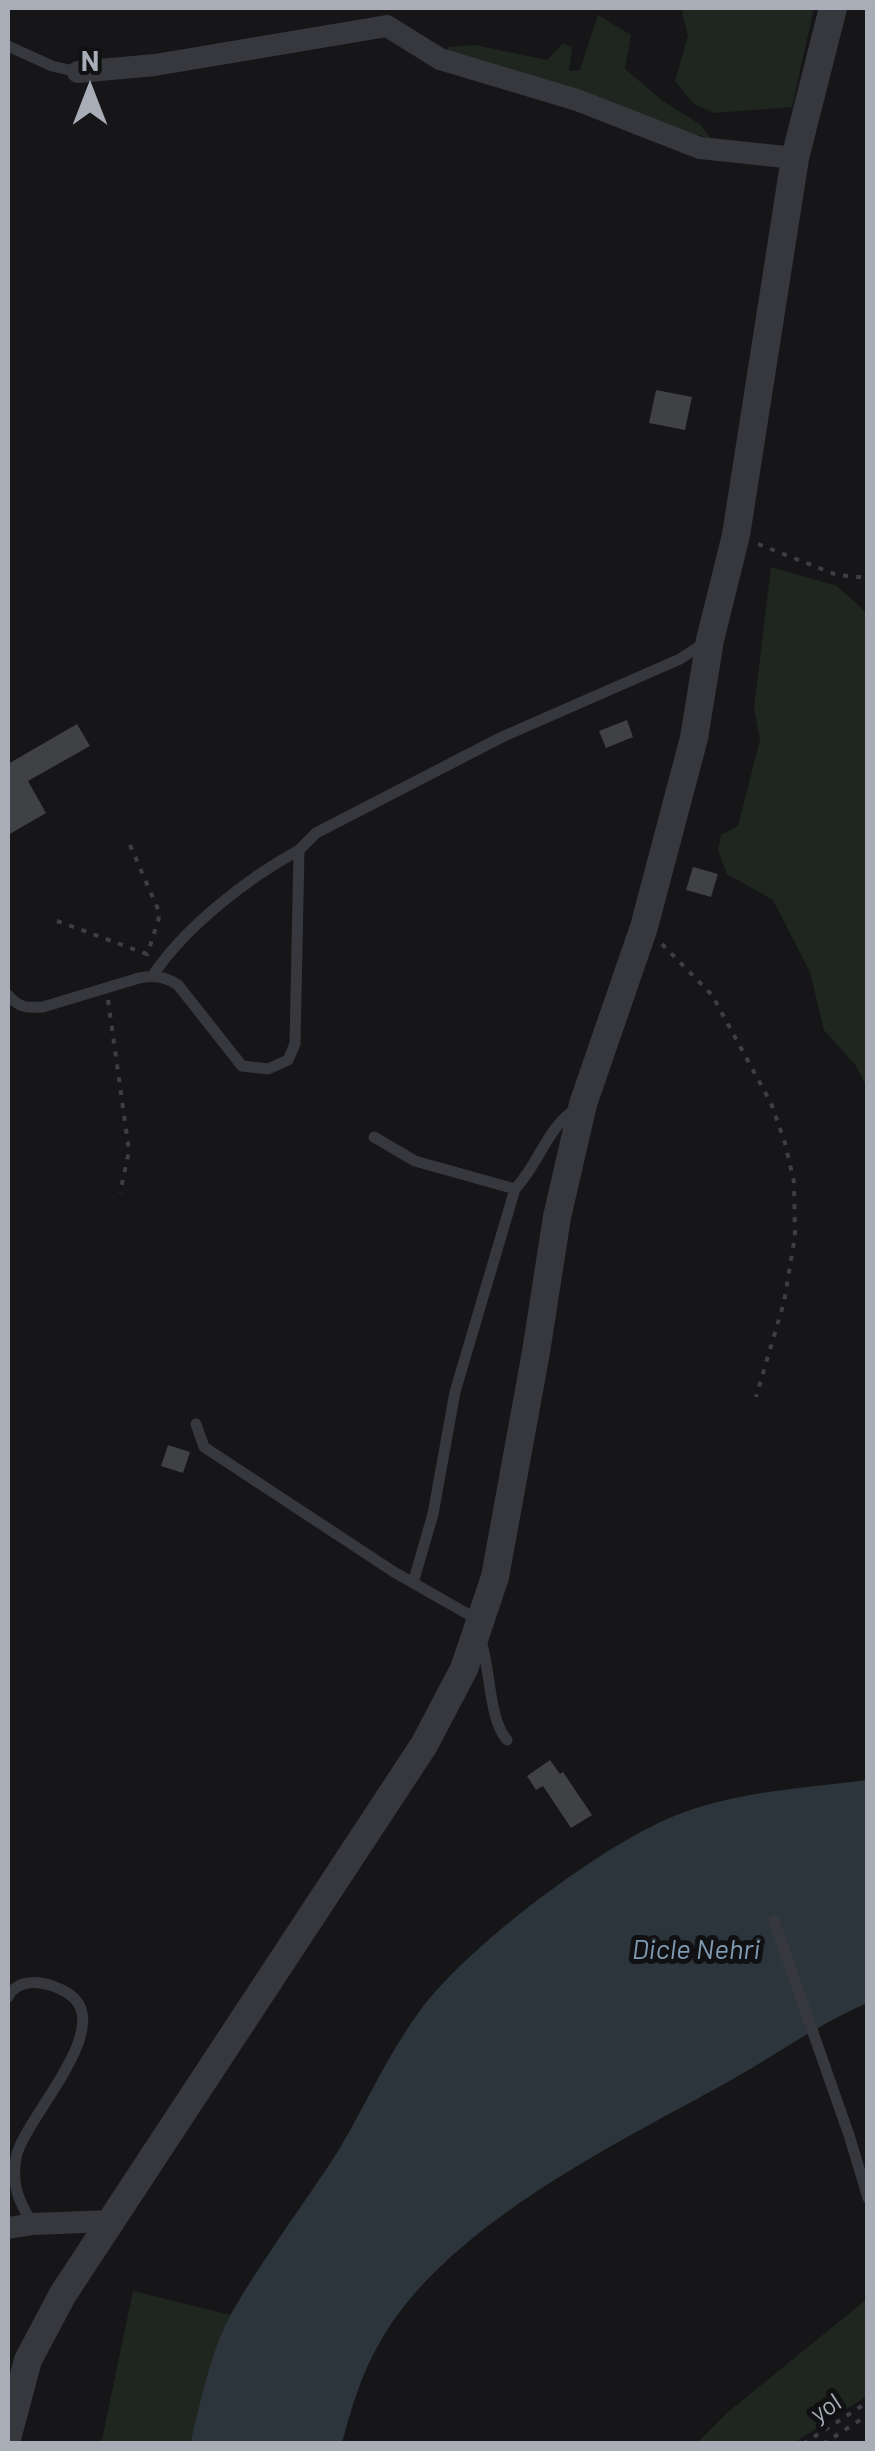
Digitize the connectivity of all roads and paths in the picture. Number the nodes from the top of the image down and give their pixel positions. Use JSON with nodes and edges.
{"nodes":[{"id":1,"x":833,"y":8,"type":"edge"},
{"id":2,"x":393,"y":16,"type":"edge"},
{"id":3,"x":8,"y":46,"type":"edge"},
{"id":4,"x":78,"y":72,"type":"joint"},
{"id":5,"x":795,"y":158,"type":"junction"},
{"id":6,"x":736,"y":535,"type":"junction"},
{"id":7,"x":868,"y":578,"type":"edge"},
{"id":8,"x":710,"y":640,"type":"junction"},
{"id":9,"x":130,"y":845,"type":"dead end"},
{"id":10,"x":300,"y":850,"type":"junction"},
{"id":11,"x":57,"y":922,"type":"dead end"},
{"id":12,"x":644,"y":928,"type":"junction"},
{"id":13,"x":147,"y":954,"type":"junction"},
{"id":14,"x":153,"y":975,"type":"junction"},
{"id":15,"x":107,"y":990,"type":"junction"},
{"id":16,"x":8,"y":995,"type":"edge"},
{"id":17,"x":583,"y":1104,"type":"junction"},
{"id":18,"x":374,"y":1137,"type":"dead end"},
{"id":19,"x":515,"y":1188,"type":"junction"},
{"id":20,"x":120,"y":1193,"type":"dead end"},
{"id":21,"x":756,"y":1397,"type":"dead end"},
{"id":22,"x":196,"y":1424,"type":"dead end"},
{"id":23,"x":413,"y":1583,"type":"junction"},
{"id":24,"x":478,"y":1625,"type":"junction"},
{"id":25,"x":507,"y":1740,"type":"dead end"},
{"id":26,"x":774,"y":1921,"type":"dead end"},
{"id":27,"x":8,"y":1997,"type":"edge"},
{"id":28,"x":868,"y":2198,"type":"edge"},
{"id":29,"x":111,"y":2221,"type":"junction"},
{"id":30,"x":33,"y":2224,"type":"junction"},
{"id":31,"x":8,"y":2228,"type":"edge"},
{"id":32,"x":868,"y":2402,"type":"edge"},
{"id":33,"x":868,"y":2415,"type":"edge"},
{"id":34,"x":8,"y":2435,"type":"edge"},
{"id":35,"x":803,"y":2444,"type":"edge"},
{"id":36,"x":823,"y":2444,"type":"edge"}],
"edges":[{"from":1,"to":5,"type":"street"},
{"from":2,"to":4,"type":"street"},
{"from":2,"to":5,"type":"street"},
{"from":3,"to":4,"type":"lane"},
{"from":5,"to":6,"type":"street"},
{"from":6,"to":7,"type":"path"},
{"from":6,"to":8,"type":"street"},
{"from":8,"to":10,"type":"lane"},
{"from":8,"to":12,"type":"street"},
{"from":9,"to":13,"type":"path"},
{"from":10,"to":14,"type":"lane"},
{"from":10,"to":14,"type":"lane"},
{"from":11,"to":13,"type":"path"},
{"from":12,"to":17,"type":"street"},
{"from":12,"to":21,"type":"path"},
{"from":13,"to":14,"type":"path"},
{"from":14,"to":15,"type":"lane"},
{"from":15,"to":16,"type":"lane"},
{"from":15,"to":20,"type":"path"},
{"from":17,"to":19,"type":"lane"},
{"from":17,"to":24,"type":"street"},
{"from":18,"to":19,"type":"lane"},
{"from":19,"to":23,"type":"lane"},
{"from":22,"to":23,"type":"lane"},
{"from":23,"to":24,"type":"lane"},
{"from":24,"to":25,"type":"lane"},
{"from":24,"to":29,"type":"street"},
{"from":26,"to":28,"type":"lane"},
{"from":27,"to":30,"type":"lane"},
{"from":29,"to":30,"type":"street"},
{"from":29,"to":34,"type":"street"},
{"from":30,"to":31,"type":"street"},
{"from":32,"to":35,"type":"path","name":"yol"},
{"from":33,"to":36,"type":"path"}]}
